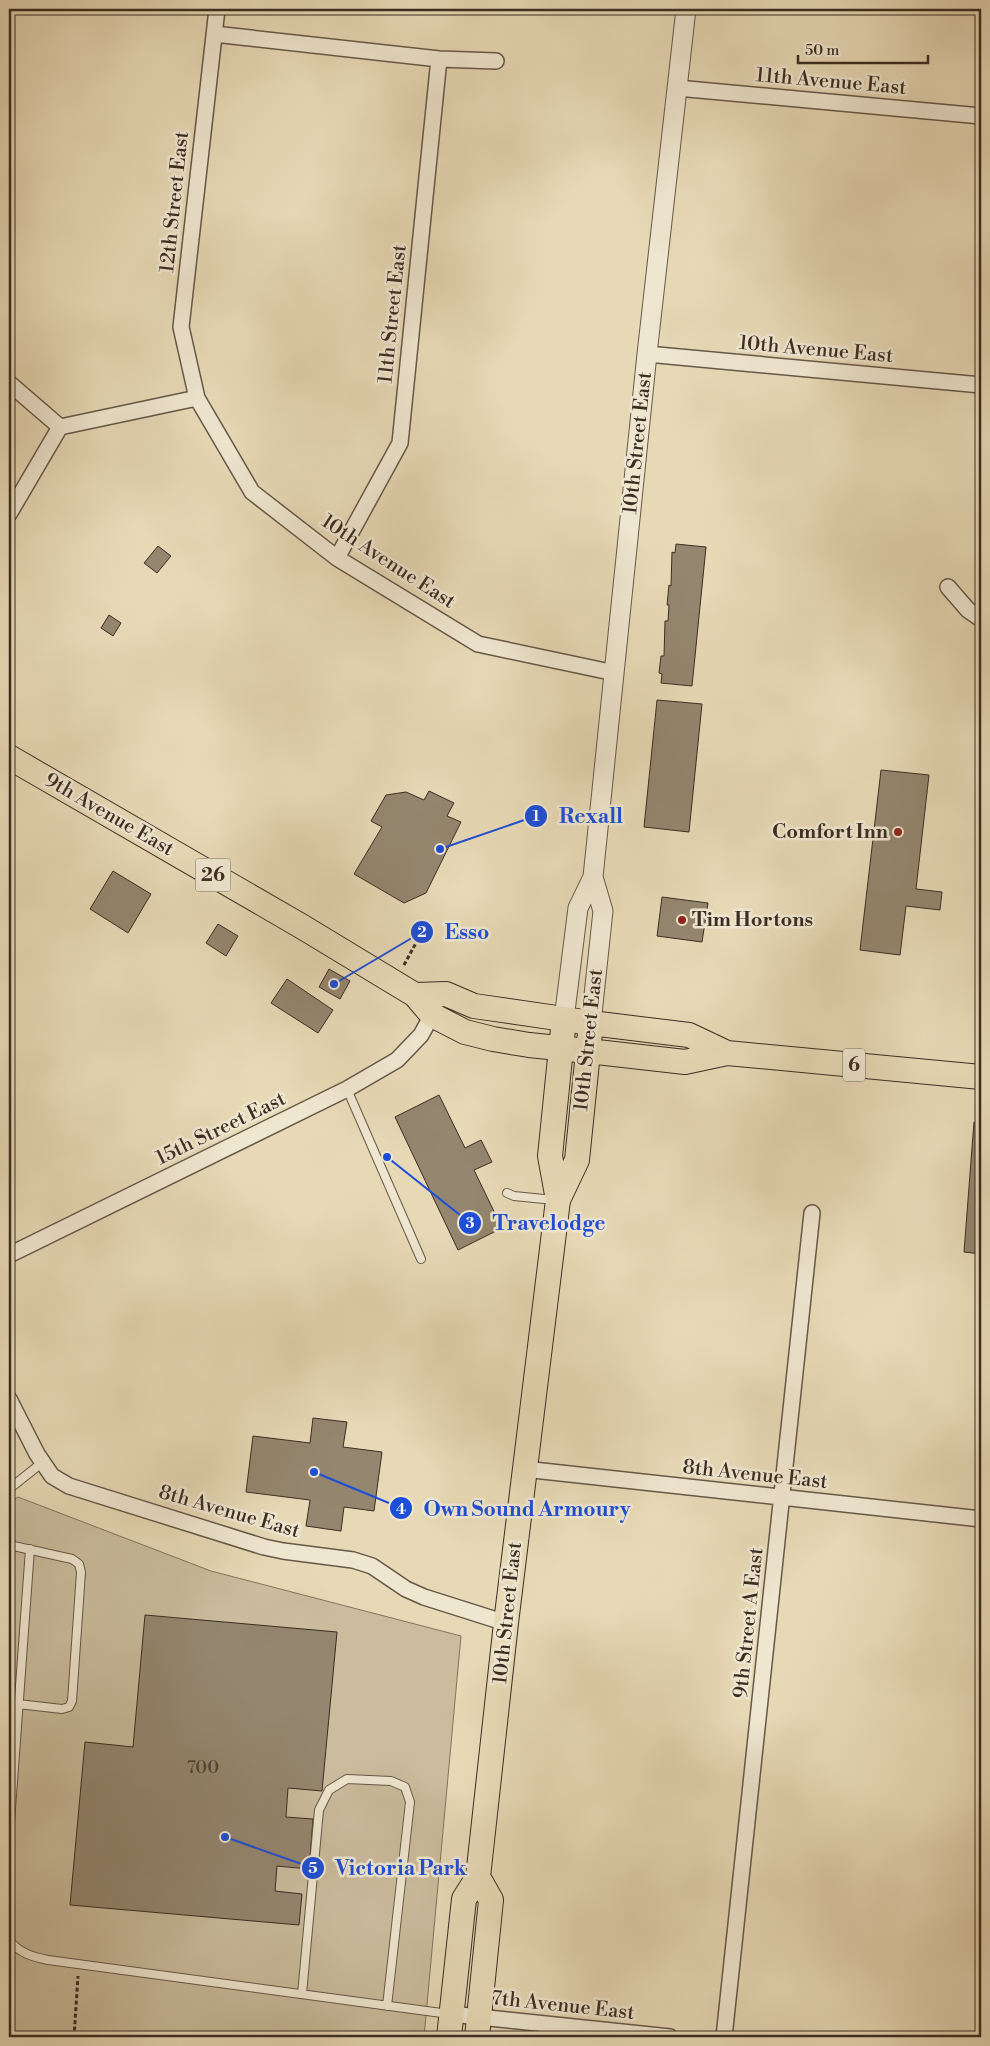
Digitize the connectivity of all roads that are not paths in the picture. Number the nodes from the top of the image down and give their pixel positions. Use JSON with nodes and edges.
{"nodes":[{"id":1,"x":217,"y":9,"type":"edge"},
{"id":2,"x":686,"y":9,"type":"edge"},
{"id":3,"x":214,"y":34,"type":"junction"},
{"id":4,"x":439,"y":60,"type":"junction"},
{"id":5,"x":496,"y":61,"type":"dead end"},
{"id":6,"x":677,"y":88,"type":"junction"},
{"id":7,"x":981,"y":116,"type":"edge"},
{"id":8,"x":647,"y":354,"type":"junction"},
{"id":9,"x":9,"y":383,"type":"edge"},
{"id":10,"x":981,"y":385,"type":"edge"},
{"id":11,"x":197,"y":398,"type":"junction"},
{"id":12,"x":60,"y":427,"type":"junction"},
{"id":13,"x":9,"y":514,"type":"edge"},
{"id":14,"x":337,"y":558,"type":"junction"},
{"id":15,"x":948,"y":587,"type":"dead end"},
{"id":16,"x":981,"y":619,"type":"edge"},
{"id":17,"x":615,"y":672,"type":"junction"},
{"id":18,"x":9,"y":757,"type":"edge"},
{"id":19,"x":593,"y":877,"type":"junction"},
{"id":20,"x":415,"y":995,"type":"junction"},
{"id":21,"x":432,"y":1015,"type":"junction"},
{"id":22,"x":564,"y":1019,"type":"junction"},
{"id":23,"x":592,"y":1023,"type":"junction"},
{"id":24,"x":560,"y":1048,"type":"junction"},
{"id":25,"x":588,"y":1051,"type":"junction"},
{"id":26,"x":728,"y":1053,"type":"junction"},
{"id":27,"x":981,"y":1077,"type":"edge"},
{"id":28,"x":346,"y":1089,"type":"junction"},
{"id":29,"x":507,"y":1193,"type":"dead end"},
{"id":30,"x":558,"y":1200,"type":"junction"},
{"id":31,"x":812,"y":1213,"type":"dead end"},
{"id":32,"x":9,"y":1255,"type":"edge"},
{"id":33,"x":421,"y":1258,"type":"dead end"},
{"id":34,"x":9,"y":1399,"type":"edge"},
{"id":35,"x":43,"y":1462,"type":"junction"},
{"id":36,"x":524,"y":1469,"type":"junction"},
{"id":37,"x":9,"y":1489,"type":"edge"},
{"id":38,"x":783,"y":1498,"type":"junction"},
{"id":39,"x":981,"y":1519,"type":"edge"},
{"id":40,"x":9,"y":1545,"type":"edge"},
{"id":41,"x":30,"y":1549,"type":"junction"},
{"id":42,"x":506,"y":1623,"type":"junction"},
{"id":43,"x":9,"y":1703,"type":"edge"},
{"id":44,"x":18,"y":1704,"type":"junction"},
{"id":45,"x":9,"y":1836,"type":"edge"},
{"id":46,"x":478,"y":1877,"type":"junction"},
{"id":47,"x":9,"y":1940,"type":"edge"},
{"id":48,"x":302,"y":1994,"type":"junction"},
{"id":49,"x":387,"y":2006,"type":"junction"},
{"id":50,"x":450,"y":2026,"type":"edge"},
{"id":51,"x":478,"y":2027,"type":"edge"},
{"id":52,"x":670,"y":2037,"type":"edge"},
{"id":53,"x":724,"y":2037,"type":"edge"}],
"edges":[{"from":1,"to":3,"type":"street","name":"12th Street East"},
{"from":2,"to":6,"type":"street","name":"10th Street East"},
{"from":3,"to":4,"type":"street"},
{"from":3,"to":11,"type":"street","name":"12th Street East"},
{"from":4,"to":5,"type":"street"},
{"from":4,"to":14,"type":"street","name":"11th Street East"},
{"from":6,"to":7,"type":"street","name":"11th Avenue East"},
{"from":6,"to":8,"type":"street","name":"10th Street East"},
{"from":8,"to":10,"type":"street","name":"10th Avenue East"},
{"from":8,"to":17,"type":"street","name":"10th Street East"},
{"from":9,"to":12,"type":"street"},
{"from":11,"to":12,"type":"street"},
{"from":11,"to":14,"type":"street","name":"10th Avenue East"},
{"from":12,"to":13,"type":"street"},
{"from":14,"to":17,"type":"street","name":"10th Avenue East"},
{"from":15,"to":16,"type":"street"},
{"from":17,"to":19,"type":"street","name":"10th Street East"},
{"from":18,"to":20,"type":"main road","name":"9th Avenue East","number":"26"},
{"from":19,"to":22,"type":"street","name":"10th Street East"},
{"from":19,"to":23,"type":"street","name":"10th Street East"},
{"from":20,"to":21,"type":"main road","name":"9th Avenue East","number":"26"},
{"from":20,"to":22,"type":"main road"},
{"from":21,"to":24,"type":"main road","name":"9th Avenue East","number":"26"},
{"from":21,"to":28,"type":"street","name":"15th Street East"},
{"from":22,"to":23,"type":"main road","number":"6"},
{"from":22,"to":24,"type":"main road","name":"10th Street East"},
{"from":23,"to":25,"type":"main road","name":"10th Street East"},
{"from":23,"to":26,"type":"main road","name":"9th Avenue East","number":"6"},
{"from":24,"to":25,"type":"main road","name":"9th Avenue East","number":"26"},
{"from":24,"to":30,"type":"main road","name":"10th Street East"},
{"from":25,"to":26,"type":"main road","name":"9th Avenue East","number":"6"},
{"from":25,"to":30,"type":"main road","name":"10th Street East"},
{"from":26,"to":27,"type":"main road","name":"9th Avenue East","number":"6"},
{"from":28,"to":32,"type":"street","name":"15th Street East"},
{"from":28,"to":33,"type":"lane"},
{"from":29,"to":30,"type":"lane"},
{"from":30,"to":36,"type":"main road","name":"10th Street East"},
{"from":31,"to":38,"type":"street","name":"9th Street A East"},
{"from":34,"to":35,"type":"street","name":"8th Avenue East"},
{"from":35,"to":37,"type":"lane"},
{"from":35,"to":42,"type":"street","name":"8th Avenue East"},
{"from":36,"to":38,"type":"street","name":"8th Avenue East"},
{"from":36,"to":42,"type":"main road","name":"10th Street East"},
{"from":38,"to":39,"type":"street","name":"8th Avenue East"},
{"from":38,"to":53,"type":"street","name":"9th Street A East"},
{"from":40,"to":41,"type":"lane"},
{"from":41,"to":44,"type":"lane"},
{"from":41,"to":44,"type":"lane"},
{"from":42,"to":46,"type":"main road","name":"10th Street East"},
{"from":43,"to":44,"type":"lane"},
{"from":44,"to":45,"type":"lane"},
{"from":46,"to":50,"type":"main road","name":"10th Street East"},
{"from":46,"to":51,"type":"main road"},
{"from":47,"to":48,"type":"lane"},
{"from":48,"to":49,"type":"lane"},
{"from":48,"to":49,"type":"lane"},
{"from":49,"to":50,"type":"lane"},
{"from":50,"to":51,"type":"street","name":"7th Avenue East"},
{"from":51,"to":52,"type":"street","name":"7th Avenue East"}]}
